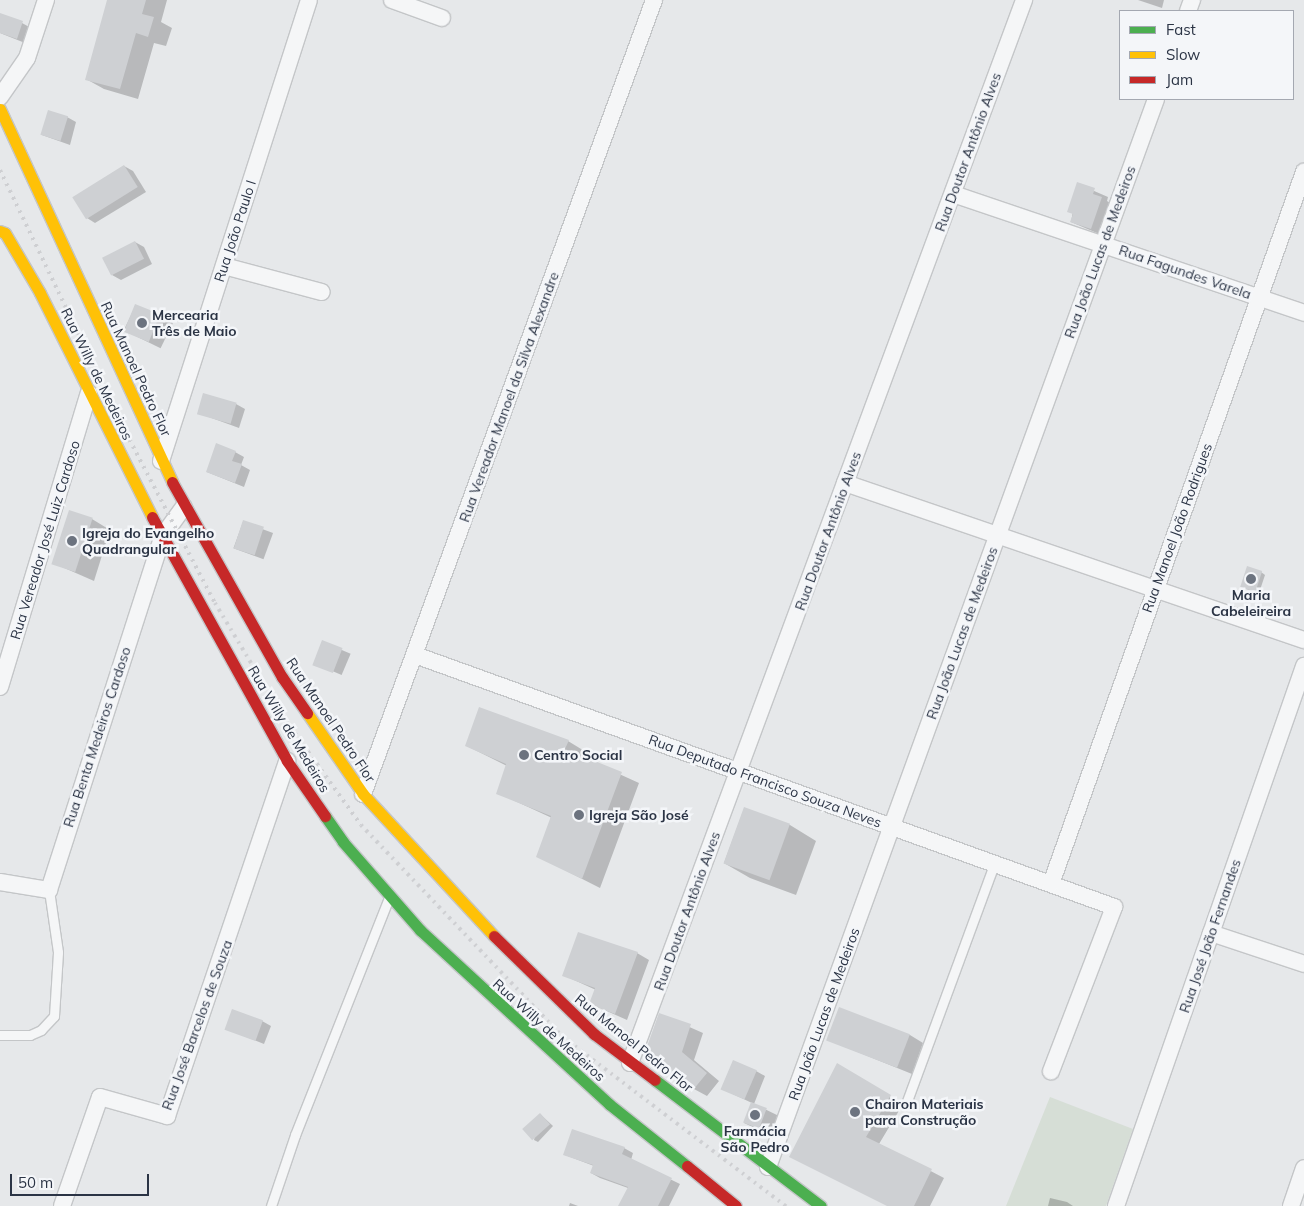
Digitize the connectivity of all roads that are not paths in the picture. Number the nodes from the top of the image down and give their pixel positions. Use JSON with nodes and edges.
{"nodes":[{"id":1,"x":46,"y":0,"type":"edge"},
{"id":2,"x":309,"y":0,"type":"edge"},
{"id":3,"x":392,"y":0,"type":"edge"},
{"id":4,"x":654,"y":0,"type":"edge"},
{"id":5,"x":1024,"y":0,"type":"edge"},
{"id":6,"x":442,"y":18,"type":"dead end"},
{"id":7,"x":0,"y":98,"type":"edge"},
{"id":8,"x":1156,"y":100,"type":"edge"},
{"id":9,"x":0,"y":109,"type":"edge"},
{"id":10,"x":1304,"y":172,"type":"edge"},
{"id":11,"x":953,"y":194,"type":"junction"},
{"id":12,"x":3,"y":232,"type":"edge"},
{"id":13,"x":1103,"y":245,"type":"junction"},
{"id":14,"x":224,"y":266,"type":"junction"},
{"id":15,"x":322,"y":292,"type":"dead end"},
{"id":16,"x":1259,"y":298,"type":"junction"},
{"id":17,"x":1304,"y":313,"type":"edge"},
{"id":18,"x":89,"y":394,"type":"junction"},
{"id":19,"x":161,"y":461,"type":"junction"},
{"id":20,"x":845,"y":483,"type":"junction"},
{"id":21,"x":184,"y":507,"type":"junction"},
{"id":22,"x":998,"y":535,"type":"junction"},
{"id":23,"x":162,"y":537,"type":"junction"},
{"id":24,"x":1156,"y":589,"type":"junction"},
{"id":25,"x":1304,"y":640,"type":"edge"},
{"id":26,"x":415,"y":655,"type":"junction"},
{"id":27,"x":1304,"y":666,"type":"edge"},
{"id":28,"x":0,"y":687,"type":"edge"},
{"id":29,"x":287,"y":761,"type":"junction"},
{"id":30,"x":738,"y":772,"type":"junction"},
{"id":31,"x":363,"y":794,"type":"junction"},
{"id":32,"x":892,"y":827,"type":"junction"},
{"id":33,"x":994,"y":864,"type":"junction"},
{"id":34,"x":0,"y":882,"type":"edge"},
{"id":35,"x":1051,"y":884,"type":"junction"},
{"id":36,"x":49,"y":890,"type":"junction"},
{"id":37,"x":389,"y":897,"type":"junction"},
{"id":38,"x":1211,"y":933,"type":"junction"},
{"id":39,"x":1304,"y":964,"type":"edge"},
{"id":40,"x":0,"y":1035,"type":"edge"},
{"id":41,"x":630,"y":1062,"type":"junction"},
{"id":42,"x":1050,"y":1071,"type":"dead end"},
{"id":43,"x":907,"y":1101,"type":"dead end"},
{"id":44,"x":768,"y":1167,"type":"junction"},
{"id":45,"x":1304,"y":1168,"type":"edge"},
{"id":46,"x":62,"y":1206,"type":"edge"},
{"id":47,"x":272,"y":1206,"type":"edge"},
{"id":48,"x":736,"y":1206,"type":"edge"},
{"id":49,"x":821,"y":1206,"type":"edge"},
{"id":50,"x":1116,"y":1206,"type":"edge"},
{"id":51,"x":1291,"y":1206,"type":"edge"}],
"edges":[{"from":1,"to":7,"type":"street"},
{"from":2,"to":14,"type":"street","name":"Rua João Paulo I"},
{"from":3,"to":6,"type":"street"},
{"from":4,"to":26,"type":"street","name":"Rua Vereador Manoel da Silva Alexandre"},
{"from":5,"to":11,"type":"street","name":"Rua Doutor Antônio Alves"},
{"from":8,"to":13,"type":"street","name":"Rua João Lucas de Medeiros"},
{"from":9,"to":19,"type":"main road","name":"Rua Manoel Pedro Flor"},
{"from":10,"to":16,"type":"street","name":"Rua Manoel João Rodrigues"},
{"from":11,"to":13,"type":"street","name":"Rua Fagundes Varela"},
{"from":11,"to":20,"type":"street","name":"Rua Doutor Antônio Alves"},
{"from":12,"to":18,"type":"main road","name":"Rua Willy de Medeiros"},
{"from":13,"to":16,"type":"street","name":"Rua Fagundes Varela"},
{"from":13,"to":22,"type":"street","name":"Rua João Lucas de Medeiros"},
{"from":14,"to":15,"type":"street"},
{"from":14,"to":19,"type":"street","name":"Rua João Paulo I"},
{"from":16,"to":17,"type":"street","name":"Rua Fagundes Varela"},
{"from":16,"to":24,"type":"street","name":"Rua Manoel João Rodrigues"},
{"from":18,"to":23,"type":"main road","name":"Rua Willy de Medeiros"},
{"from":18,"to":28,"type":"street","name":"Rua Vereador José Luiz Cardoso"},
{"from":19,"to":21,"type":"main road","name":"Rua Manoel Pedro Flor"},
{"from":20,"to":22,"type":"street"},
{"from":20,"to":30,"type":"street","name":"Rua Doutor Antônio Alves"},
{"from":21,"to":23,"type":"street","name":"Rua Benta Medeiros Cardoso"},
{"from":21,"to":31,"type":"main road","name":"Rua Manoel Pedro Flor"},
{"from":22,"to":24,"type":"street"},
{"from":22,"to":32,"type":"street","name":"Rua João Lucas de Medeiros"},
{"from":23,"to":29,"type":"main road","name":"Rua Willy de Medeiros"},
{"from":23,"to":36,"type":"street","name":"Rua Benta Medeiros Cardoso"},
{"from":24,"to":25,"type":"street"},
{"from":24,"to":35,"type":"street","name":"Rua Manoel João Rodrigues"},
{"from":26,"to":30,"type":"street","name":"Rua Deputado Francisco Souza Neves"},
{"from":26,"to":31,"type":"street","name":"Rua Vereador Manoel da Silva Alexandre"},
{"from":27,"to":38,"type":"street","name":"Rua José João Fernandes"},
{"from":29,"to":37,"type":"main road","name":"Rua Willy de Medeiros"},
{"from":29,"to":46,"type":"street","name":"Rua José Barcelos de Souza"},
{"from":30,"to":32,"type":"street","name":"Rua Deputado Francisco Souza Neves"},
{"from":30,"to":41,"type":"street","name":"Rua Doutor Antônio Alves"},
{"from":31,"to":41,"type":"main road","name":"Rua Manoel Pedro Flor"},
{"from":32,"to":33,"type":"street","name":"Rua Deputado Francisco Souza Neves"},
{"from":32,"to":44,"type":"street","name":"Rua João Lucas de Medeiros"},
{"from":33,"to":35,"type":"street","name":"Rua Deputado Francisco Souza Neves"},
{"from":33,"to":43,"type":"lane"},
{"from":34,"to":36,"type":"street"},
{"from":35,"to":42,"type":"street","name":"Rua Deputado Francisco Souza Neves"},
{"from":36,"to":40,"type":"lane"},
{"from":37,"to":47,"type":"lane"},
{"from":37,"to":48,"type":"main road","name":"Rua Willy de Medeiros"},
{"from":38,"to":39,"type":"street"},
{"from":38,"to":50,"type":"street","name":"Rua José João Fernandes"},
{"from":41,"to":44,"type":"main road","name":"Rua Manoel Pedro Flor"},
{"from":44,"to":49,"type":"main road","name":"Rua Manoel Pedro Flor"},
{"from":45,"to":51,"type":"street"}]}
